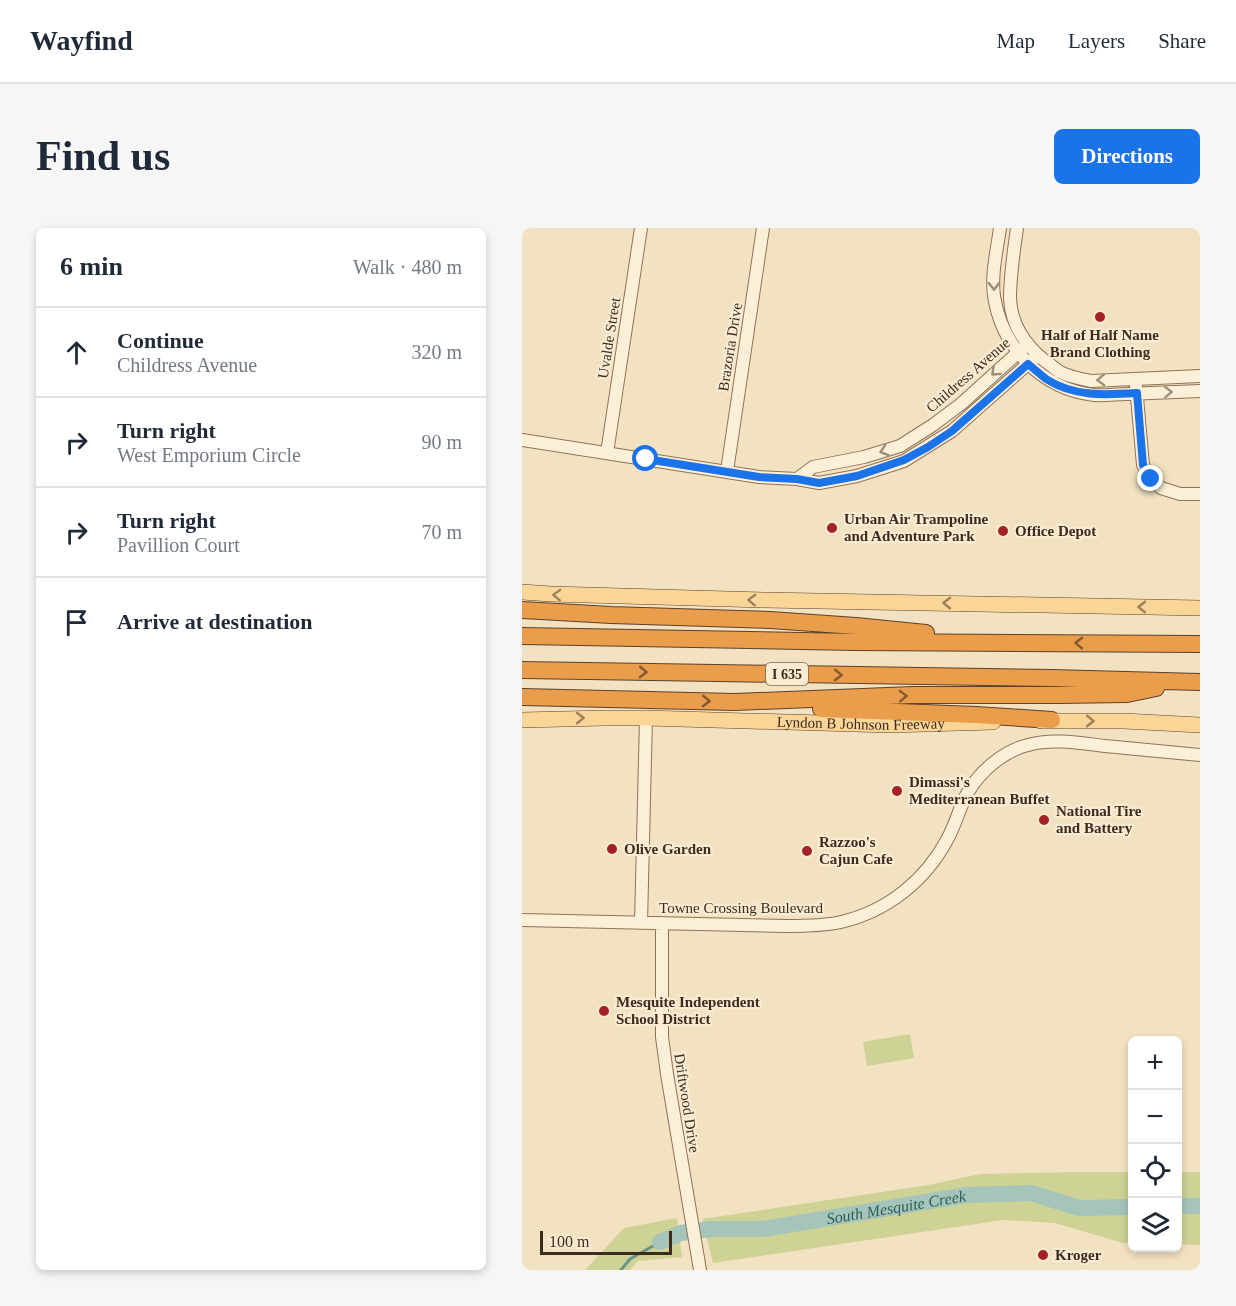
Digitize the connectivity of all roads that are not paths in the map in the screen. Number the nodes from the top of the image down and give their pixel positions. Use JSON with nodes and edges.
{"nodes":[{"id":1,"x":641,"y":228,"type":"edge"},
{"id":2,"x":764,"y":228,"type":"edge"},
{"id":3,"x":1000,"y":228,"type":"edge"},
{"id":4,"x":1017,"y":228,"type":"edge"},
{"id":5,"x":1022,"y":348,"type":"junction"},
{"id":6,"x":1038,"y":355,"type":"junction"},
{"id":7,"x":1028,"y":364,"type":"junction"},
{"id":8,"x":1200,"y":376,"type":"edge"},
{"id":9,"x":1135,"y":379,"type":"junction"},
{"id":10,"x":1200,"y":390,"type":"edge"},
{"id":11,"x":1137,"y":393,"type":"junction"},
{"id":12,"x":935,"y":424,"type":"junction"},
{"id":13,"x":943,"y":437,"type":"junction"},
{"id":14,"x":522,"y":440,"type":"edge"},
{"id":15,"x":607,"y":453,"type":"junction"},
{"id":16,"x":727,"y":471,"type":"junction"},
{"id":17,"x":797,"y":479,"type":"junction"},
{"id":18,"x":1200,"y":494,"type":"edge"},
{"id":19,"x":522,"y":592,"type":"edge"},
{"id":20,"x":1200,"y":608,"type":"edge"},
{"id":21,"x":522,"y":610,"type":"edge"},
{"id":22,"x":522,"y":636,"type":"edge"},
{"id":23,"x":977,"y":642,"type":"junction"},
{"id":24,"x":1200,"y":644,"type":"edge"},
{"id":25,"x":522,"y":670,"type":"edge"},
{"id":26,"x":1195,"y":682,"type":"edge"},
{"id":27,"x":522,"y":697,"type":"edge"},
{"id":28,"x":760,"y":701,"type":"junction"},
{"id":29,"x":646,"y":718,"type":"junction"},
{"id":30,"x":522,"y":720,"type":"edge"},
{"id":31,"x":1052,"y":720,"type":"junction"},
{"id":32,"x":1200,"y":725,"type":"edge"},
{"id":33,"x":1200,"y":755,"type":"edge"},
{"id":34,"x":522,"y":920,"type":"edge"},
{"id":35,"x":641,"y":923,"type":"junction"},
{"id":36,"x":662,"y":923,"type":"junction"},
{"id":37,"x":700,"y":1270,"type":"edge"}],
"edges":[{"from":1,"to":15,"type":"street","name":"Uvalde Street"},
{"from":2,"to":16,"type":"street","name":"Brazoria Drive"},
{"from":3,"to":5,"type":"street","one_way":true},
{"from":4,"to":5,"type":"street"},
{"from":5,"to":6,"type":"street"},
{"from":5,"to":7,"type":"street"},
{"from":5,"to":12,"type":"street","name":"Childress Avenue","one_way":true},
{"from":6,"to":7,"type":"street","name":"Childress Avenue"},
{"from":9,"to":6,"type":"street","one_way":true},
{"from":7,"to":11,"type":"street"},
{"from":7,"to":13,"type":"street","name":"Childress Avenue"},
{"from":8,"to":9,"type":"street"},
{"from":9,"to":11,"type":"street"},
{"from":11,"to":10,"type":"street","one_way":true},
{"from":11,"to":18,"type":"street"},
{"from":12,"to":13,"type":"street"},
{"from":12,"to":17,"type":"street","name":"Childress Avenue","one_way":true},
{"from":13,"to":17,"type":"street","name":"Childress Avenue"},
{"from":14,"to":15,"type":"street","name":"Childress Avenue"},
{"from":15,"to":16,"type":"street","name":"Childress Avenue"},
{"from":16,"to":17,"type":"street","name":"Childress Avenue"},
{"from":20,"to":19,"type":"main road","one_way":true},
{"from":21,"to":23,"type":"highway"},
{"from":22,"to":23,"type":"highway","number":"I 635"},
{"from":24,"to":23,"type":"highway","number":"I 635","one_way":true},
{"from":25,"to":26,"type":"highway","number":"I 635","one_way":true},
{"from":28,"to":26,"type":"highway","one_way":true},
{"from":27,"to":28,"type":"highway","one_way":true},
{"from":28,"to":31,"type":"highway"},
{"from":30,"to":29,"type":"main road","name":"Lyndon B Johnson Freeway","one_way":true},
{"from":29,"to":31,"type":"main road","name":"Lyndon B Johnson Freeway"},
{"from":29,"to":35,"type":"street"},
{"from":31,"to":32,"type":"main road","name":"Lyndon B Johnson Freeway","one_way":true},
{"from":33,"to":36,"type":"street","name":"Towne Crossing Boulevard"},
{"from":34,"to":35,"type":"street","name":"Towne Crossing Boulevard"},
{"from":35,"to":36,"type":"street","name":"Towne Crossing Boulevard"},
{"from":36,"to":37,"type":"street","name":"Driftwood Drive"}]}
